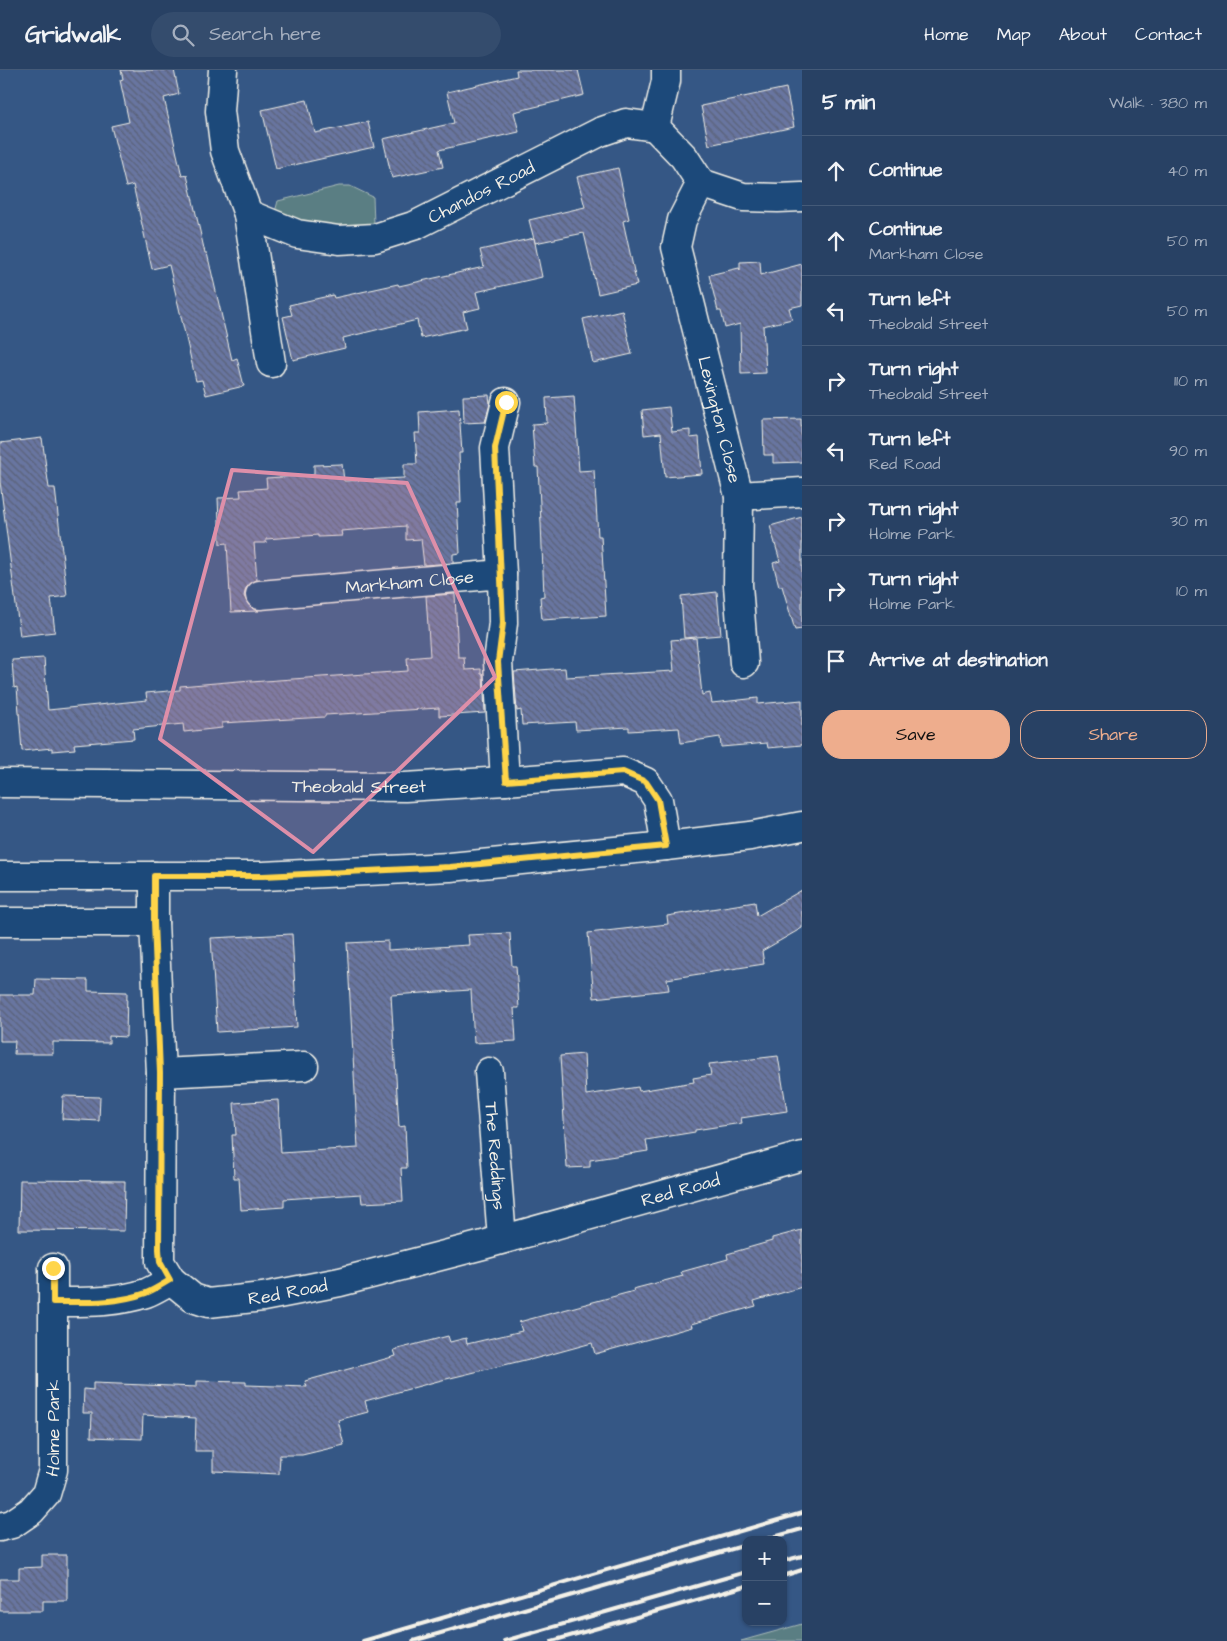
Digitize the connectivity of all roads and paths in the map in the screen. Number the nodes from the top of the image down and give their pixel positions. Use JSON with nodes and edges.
{"nodes":[{"id":1,"x":223,"y":70,"type":"edge"},
{"id":2,"x":666,"y":70,"type":"edge"},
{"id":3,"x":655,"y":126,"type":"junction"},
{"id":4,"x":701,"y":183,"type":"junction"},
{"id":5,"x":802,"y":197,"type":"edge"},
{"id":6,"x":248,"y":214,"type":"junction"},
{"id":7,"x":272,"y":363,"type":"dead end"},
{"id":8,"x":506,"y":402,"type":"dead end"},
{"id":9,"x":802,"y":492,"type":"edge"},
{"id":10,"x":739,"y":496,"type":"junction"},
{"id":11,"x":502,"y":574,"type":"junction"},
{"id":12,"x":260,"y":595,"type":"dead end"},
{"id":13,"x":744,"y":663,"type":"dead end"},
{"id":14,"x":506,"y":781,"type":"junction"},
{"id":15,"x":0,"y":783,"type":"edge"},
{"id":16,"x":802,"y":826,"type":"edge"},
{"id":17,"x":666,"y":846,"type":"junction"},
{"id":18,"x":0,"y":876,"type":"edge"},
{"id":19,"x":154,"y":876,"type":"junction"},
{"id":20,"x":0,"y":922,"type":"edge"},
{"id":21,"x":154,"y":922,"type":"junction"},
{"id":22,"x":304,"y":1066,"type":"dead end"},
{"id":23,"x":489,"y":1072,"type":"dead end"},
{"id":24,"x":160,"y":1073,"type":"junction"},
{"id":25,"x":802,"y":1156,"type":"edge"},
{"id":26,"x":502,"y":1239,"type":"junction"},
{"id":27,"x":53,"y":1268,"type":"dead end"},
{"id":28,"x":170,"y":1280,"type":"junction"},
{"id":29,"x":53,"y":1302,"type":"junction"},
{"id":30,"x":0,"y":1527,"type":"edge"}],
"edges":[{"from":1,"to":6,"type":"street"},
{"from":2,"to":3,"type":"street"},
{"from":3,"to":4,"type":"street"},
{"from":3,"to":6,"type":"street","name":"Chandos Road"},
{"from":4,"to":5,"type":"street"},
{"from":4,"to":10,"type":"street","name":"Lexington Close"},
{"from":6,"to":7,"type":"street"},
{"from":8,"to":11,"type":"street"},
{"from":9,"to":10,"type":"street"},
{"from":10,"to":13,"type":"street","name":"Lexington Close"},
{"from":11,"to":12,"type":"street","name":"Markham Close"},
{"from":11,"to":14,"type":"street"},
{"from":14,"to":15,"type":"street","name":"Theobald Street"},
{"from":14,"to":17,"type":"street","name":"Theobald Street"},
{"from":16,"to":17,"type":"street"},
{"from":17,"to":19,"type":"street"},
{"from":18,"to":19,"type":"street"},
{"from":19,"to":21,"type":"street","name":"Red Road"},
{"from":20,"to":21,"type":"street"},
{"from":21,"to":24,"type":"street","name":"Red Road"},
{"from":22,"to":24,"type":"street"},
{"from":23,"to":26,"type":"street","name":"The Reddings"},
{"from":24,"to":28,"type":"street","name":"Red Road"},
{"from":25,"to":26,"type":"street","name":"Red Road"},
{"from":26,"to":28,"type":"street","name":"Red Road"},
{"from":27,"to":29,"type":"street","name":"Holme Park"},
{"from":28,"to":29,"type":"street"},
{"from":29,"to":30,"type":"street","name":"Holme Park"}]}
